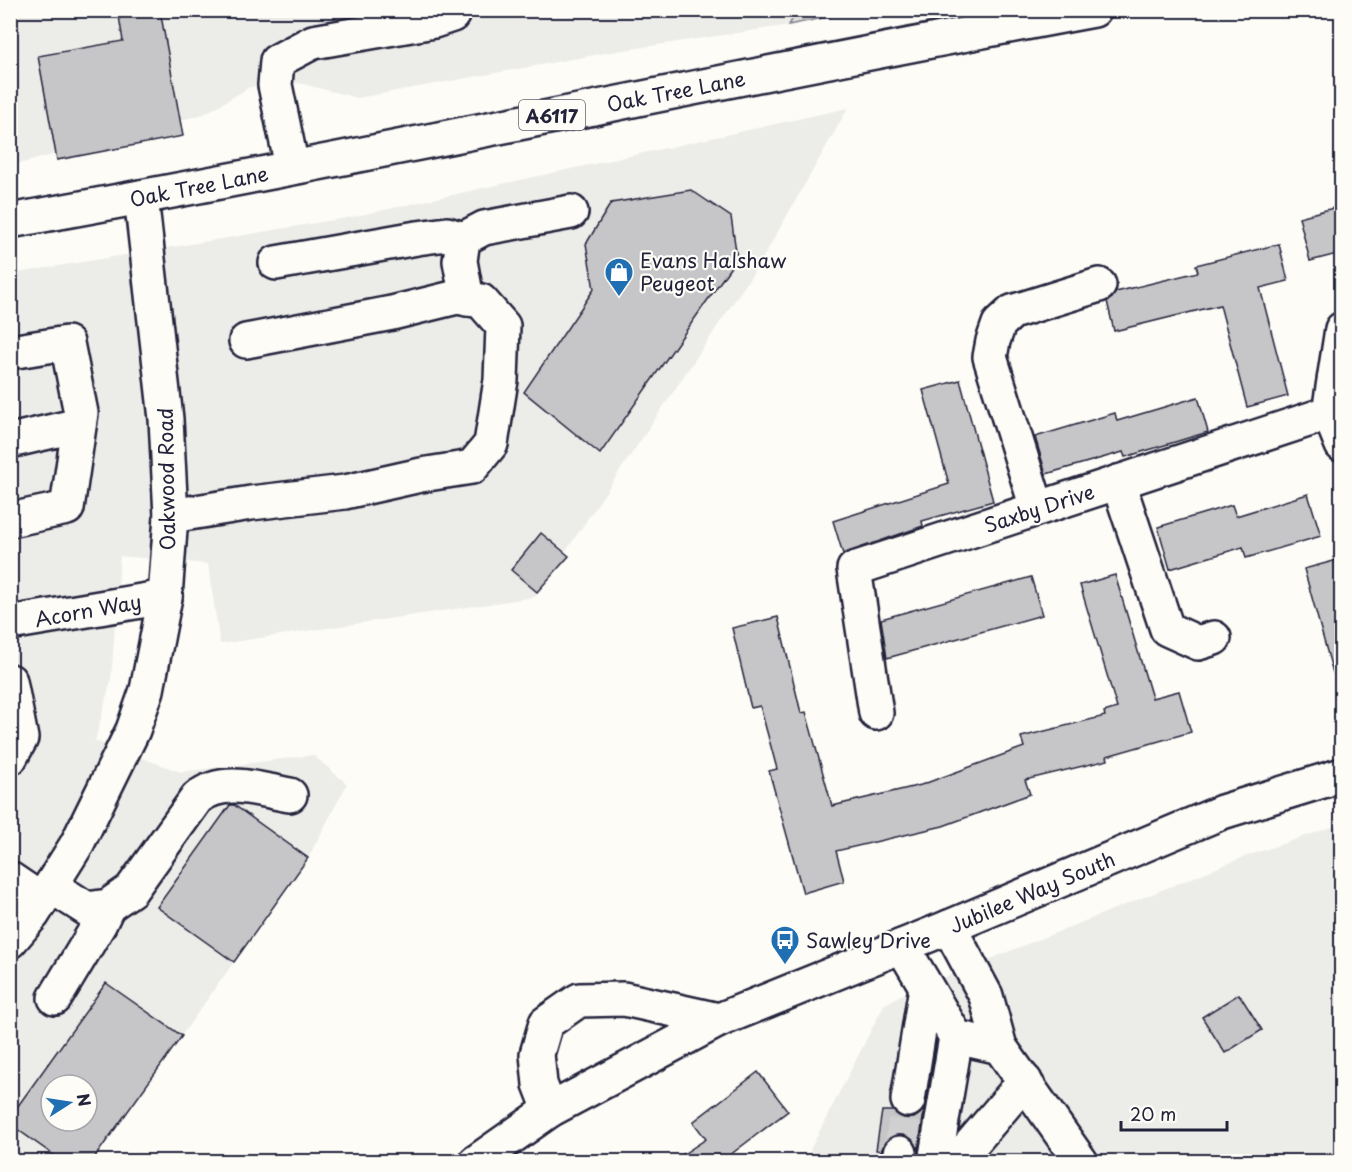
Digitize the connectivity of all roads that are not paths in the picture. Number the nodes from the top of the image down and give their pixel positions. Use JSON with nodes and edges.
{"nodes":[{"id":1,"x":455,"y":10,"type":"edge"},
{"id":2,"x":1094,"y":10,"type":"edge"},
{"id":3,"x":358,"y":22,"type":"edge"},
{"id":4,"x":292,"y":167,"type":"junction"},
{"id":5,"x":141,"y":197,"type":"junction"},
{"id":6,"x":571,"y":212,"type":"dead end"},
{"id":7,"x":10,"y":220,"type":"edge"},
{"id":8,"x":463,"y":239,"type":"junction"},
{"id":9,"x":276,"y":263,"type":"dead end"},
{"id":10,"x":1099,"y":285,"type":"dead end"},
{"id":11,"x":467,"y":299,"type":"junction"},
{"id":12,"x":1341,"y":329,"type":"edge"},
{"id":13,"x":246,"y":341,"type":"dead end"},
{"id":14,"x":10,"y":352,"type":"edge"},
{"id":15,"x":1329,"y":413,"type":"junction"},
{"id":16,"x":79,"y":425,"type":"junction"},
{"id":17,"x":10,"y":441,"type":"edge"},
{"id":18,"x":1341,"y":445,"type":"edge"},
{"id":19,"x":1118,"y":482,"type":"junction"},
{"id":20,"x":1037,"y":508,"type":"junction"},
{"id":21,"x":171,"y":516,"type":"junction"},
{"id":22,"x":10,"y":520,"type":"edge"},
{"id":23,"x":165,"y":597,"type":"junction"},
{"id":24,"x":10,"y":623,"type":"edge"},
{"id":25,"x":1214,"y":638,"type":"dead end"},
{"id":26,"x":10,"y":681,"type":"edge"},
{"id":27,"x":876,"y":712,"type":"dead end"},
{"id":28,"x":10,"y":758,"type":"edge"},
{"id":29,"x":1341,"y":775,"type":"edge"},
{"id":30,"x":290,"y":795,"type":"dead end"},
{"id":31,"x":10,"y":879,"type":"edge"},
{"id":32,"x":46,"y":893,"type":"junction"},
{"id":33,"x":108,"y":906,"type":"junction"},
{"id":34,"x":949,"y":927,"type":"junction"},
{"id":35,"x":10,"y":941,"type":"edge"},
{"id":36,"x":902,"y":946,"type":"junction"},
{"id":37,"x":926,"y":987,"type":"junction"},
{"id":38,"x":55,"y":998,"type":"dead end"},
{"id":39,"x":719,"y":1020,"type":"junction"},
{"id":40,"x":956,"y":1037,"type":"junction"},
{"id":41,"x":1000,"y":1047,"type":"junction"},
{"id":42,"x":1025,"y":1081,"type":"junction"},
{"id":43,"x":908,"y":1100,"type":"tunnel mouth"},
{"id":44,"x":550,"y":1110,"type":"junction"},
{"id":45,"x":476,"y":1161,"type":"edge"},
{"id":46,"x":935,"y":1161,"type":"edge"},
{"id":47,"x":956,"y":1161,"type":"edge"},
{"id":48,"x":1080,"y":1161,"type":"edge"}],
"edges":[{"from":1,"to":3,"type":"street"},
{"from":2,"to":4,"type":"street","name":"Oak Tree Lane","number":"A6117"},
{"from":3,"to":4,"type":"street"},
{"from":4,"to":5,"type":"street","name":"Oak Tree Lane","number":"A6117"},
{"from":5,"to":7,"type":"street","name":"Oak Tree Lane","number":"A6117"},
{"from":5,"to":21,"type":"street","name":"Oakwood Road"},
{"from":6,"to":8,"type":"street"},
{"from":8,"to":9,"type":"street"},
{"from":8,"to":11,"type":"street"},
{"from":10,"to":20,"type":"street"},
{"from":11,"to":13,"type":"street"},
{"from":11,"to":21,"type":"street"},
{"from":12,"to":15,"type":"street"},
{"from":14,"to":16,"type":"street"},
{"from":15,"to":18,"type":"street"},
{"from":15,"to":19,"type":"street","name":"Saxby Drive"},
{"from":16,"to":17,"type":"street"},
{"from":16,"to":22,"type":"street"},
{"from":19,"to":20,"type":"street","name":"Saxby Drive"},
{"from":19,"to":25,"type":"street"},
{"from":20,"to":27,"type":"street","name":"Saxby Drive"},
{"from":21,"to":23,"type":"street","name":"Oakwood Road"},
{"from":23,"to":24,"type":"street","name":"Acorn Way"},
{"from":23,"to":32,"type":"street","name":"Oakwood Road"},
{"from":26,"to":28,"type":"street"},
{"from":29,"to":34,"type":"street","name":"Jubilee Way South"},
{"from":30,"to":33,"type":"street"},
{"from":31,"to":32,"type":"street"},
{"from":32,"to":33,"type":"street"},
{"from":32,"to":35,"type":"street","name":"Oakwood Road"},
{"from":33,"to":38,"type":"street"},
{"from":34,"to":36,"type":"street","name":"Jubilee Way South"},
{"from":34,"to":41,"type":"street"},
{"from":36,"to":37,"type":"street"},
{"from":36,"to":39,"type":"street","name":"Jubilee Way South"},
{"from":37,"to":40,"type":"street"},
{"from":37,"to":43,"type":"street"},
{"from":39,"to":44,"type":"street","name":"Jubilee Way South"},
{"from":39,"to":44,"type":"street"},
{"from":40,"to":41,"type":"street"},
{"from":40,"to":46,"type":"street"},
{"from":41,"to":42,"type":"street"},
{"from":42,"to":47,"type":"street"},
{"from":42,"to":48,"type":"street"},
{"from":44,"to":45,"type":"street","name":"Jubilee Way South"}]}
